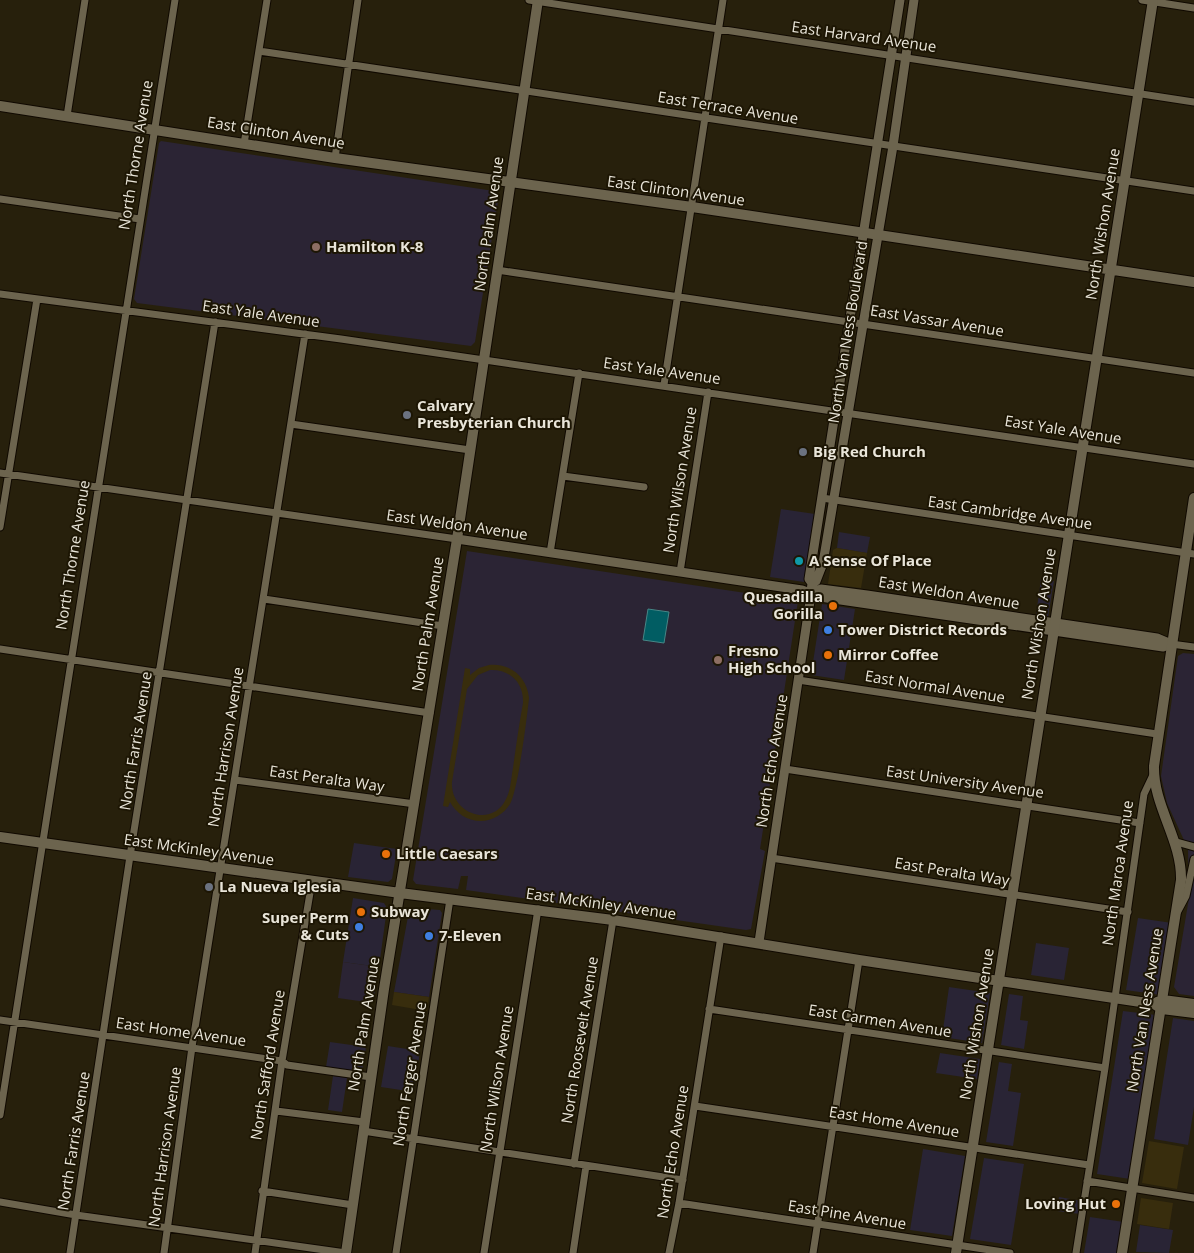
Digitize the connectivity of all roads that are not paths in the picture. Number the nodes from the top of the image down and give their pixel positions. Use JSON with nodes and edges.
{"nodes":[{"id":1,"x":85,"y":0,"type":"edge"},
{"id":2,"x":175,"y":0,"type":"edge"},
{"id":3,"x":267,"y":0,"type":"edge"},
{"id":4,"x":358,"y":0,"type":"edge"},
{"id":5,"x":535,"y":0,"type":"edge"},
{"id":6,"x":723,"y":0,"type":"edge"},
{"id":7,"x":900,"y":0,"type":"edge"},
{"id":8,"x":914,"y":0,"type":"edge"},
{"id":9,"x":1142,"y":0,"type":"edge"},
{"id":10,"x":1153,"y":1,"type":"edge"},
{"id":11,"x":1194,"y":8,"type":"edge"},
{"id":12,"x":718,"y":29,"type":"junction"},
{"id":13,"x":259,"y":51,"type":"junction"},
{"id":14,"x":892,"y":54,"type":"junction"},
{"id":15,"x":906,"y":56,"type":"junction"},
{"id":16,"x":348,"y":64,"type":"junction"},
{"id":17,"x":524,"y":90,"type":"junction"},
{"id":18,"x":1138,"y":93,"type":"junction"},
{"id":19,"x":1194,"y":102,"type":"edge"},
{"id":20,"x":0,"y":106,"type":"edge"},
{"id":21,"x":67,"y":116,"type":"junction"},
{"id":22,"x":705,"y":118,"type":"junction"},
{"id":23,"x":155,"y":128,"type":"junction"},
{"id":24,"x":244,"y":144,"type":"junction"},
{"id":25,"x":877,"y":144,"type":"junction"},
{"id":26,"x":893,"y":146,"type":"junction"},
{"id":27,"x":335,"y":158,"type":"junction"},
{"id":28,"x":1125,"y":181,"type":"junction"},
{"id":29,"x":510,"y":183,"type":"junction"},
{"id":30,"x":1194,"y":191,"type":"edge"},
{"id":31,"x":0,"y":199,"type":"edge"},
{"id":32,"x":692,"y":208,"type":"junction"},
{"id":33,"x":140,"y":219,"type":"junction"},
{"id":34,"x":864,"y":233,"type":"junction"},
{"id":35,"x":878,"y":235,"type":"junction"},
{"id":36,"x":497,"y":270,"type":"junction"},
{"id":37,"x":1111,"y":270,"type":"junction"},
{"id":38,"x":1194,"y":282,"type":"edge"},
{"id":39,"x":0,"y":294,"type":"edge"},
{"id":40,"x":678,"y":298,"type":"junction"},
{"id":41,"x":37,"y":299,"type":"junction"},
{"id":42,"x":126,"y":311,"type":"junction"},
{"id":43,"x":850,"y":321,"type":"junction"},
{"id":44,"x":216,"y":322,"type":"junction"},
{"id":45,"x":863,"y":323,"type":"junction"},
{"id":46,"x":305,"y":334,"type":"junction"},
{"id":47,"x":484,"y":359,"type":"junction"},
{"id":48,"x":1097,"y":359,"type":"junction"},
{"id":49,"x":579,"y":373,"type":"junction"},
{"id":50,"x":1194,"y":373,"type":"edge"},
{"id":51,"x":664,"y":385,"type":"junction"},
{"id":52,"x":708,"y":392,"type":"junction"},
{"id":53,"x":836,"y":410,"type":"junction"},
{"id":54,"x":849,"y":412,"type":"junction"},
{"id":55,"x":291,"y":424,"type":"junction"},
{"id":56,"x":1082,"y":447,"type":"junction"},
{"id":57,"x":470,"y":450,"type":"junction"},
{"id":58,"x":1194,"y":464,"type":"edge"},
{"id":59,"x":0,"y":473,"type":"edge"},
{"id":60,"x":9,"y":474,"type":"junction"},
{"id":61,"x":563,"y":476,"type":"junction"},
{"id":62,"x":644,"y":487,"type":"dead end"},
{"id":63,"x":98,"y":488,"type":"junction"},
{"id":64,"x":822,"y":498,"type":"junction"},
{"id":65,"x":1194,"y":498,"type":"edge"},
{"id":66,"x":834,"y":500,"type":"junction"},
{"id":67,"x":188,"y":502,"type":"junction"},
{"id":68,"x":278,"y":514,"type":"junction"},
{"id":69,"x":0,"y":527,"type":"edge"},
{"id":70,"x":1067,"y":535,"type":"junction"},
{"id":71,"x":457,"y":539,"type":"junction"},
{"id":72,"x":550,"y":553,"type":"junction"},
{"id":73,"x":1190,"y":554,"type":"edge"},
{"id":74,"x":680,"y":572,"type":"junction"},
{"id":75,"x":811,"y":588,"type":"junction"},
{"id":76,"x":264,"y":598,"type":"junction"},
{"id":77,"x":443,"y":626,"type":"junction"},
{"id":78,"x":1054,"y":627,"type":"junction"},
{"id":79,"x":1171,"y":644,"type":"junction"},
{"id":80,"x":1194,"y":647,"type":"edge"},
{"id":81,"x":0,"y":649,"type":"edge"},
{"id":82,"x":70,"y":661,"type":"junction"},
{"id":83,"x":161,"y":673,"type":"junction"},
{"id":84,"x":798,"y":680,"type":"junction"},
{"id":85,"x":251,"y":686,"type":"junction"},
{"id":86,"x":430,"y":712,"type":"junction"},
{"id":87,"x":1040,"y":717,"type":"junction"},
{"id":88,"x":1157,"y":734,"type":"junction"},
{"id":89,"x":784,"y":769,"type":"junction"},
{"id":90,"x":1154,"y":774,"type":"junction"},
{"id":91,"x":235,"y":780,"type":"junction"},
{"id":92,"x":415,"y":804,"type":"junction"},
{"id":93,"x":1026,"y":805,"type":"junction"},
{"id":94,"x":1140,"y":823,"type":"junction"},
{"id":95,"x":0,"y":838,"type":"edge"},
{"id":96,"x":1173,"y":842,"type":"junction"},
{"id":97,"x":41,"y":844,"type":"junction"},
{"id":98,"x":1194,"y":847,"type":"edge"},
{"id":99,"x":130,"y":856,"type":"junction"},
{"id":100,"x":771,"y":858,"type":"junction"},
{"id":101,"x":1194,"y":859,"type":"edge"},
{"id":102,"x":220,"y":868,"type":"junction"},
{"id":103,"x":312,"y":880,"type":"junction"},
{"id":104,"x":400,"y":893,"type":"junction"},
{"id":105,"x":1012,"y":895,"type":"junction"},
{"id":106,"x":450,"y":899,"type":"junction"},
{"id":107,"x":538,"y":910,"type":"junction"},
{"id":108,"x":1128,"y":912,"type":"junction"},
{"id":109,"x":1175,"y":918,"type":"junction"},
{"id":110,"x":613,"y":920,"type":"junction"},
{"id":111,"x":721,"y":936,"type":"junction"},
{"id":112,"x":759,"y":942,"type":"junction"},
{"id":113,"x":859,"y":960,"type":"junction"},
{"id":114,"x":999,"y":981,"type":"junction"},
{"id":115,"x":1114,"y":998,"type":"junction"},
{"id":116,"x":1160,"y":1004,"type":"junction"},
{"id":117,"x":1194,"y":1004,"type":"edge"},
{"id":118,"x":709,"y":1009,"type":"junction"},
{"id":119,"x":1194,"y":1013,"type":"edge"},
{"id":120,"x":0,"y":1020,"type":"edge"},
{"id":121,"x":15,"y":1022,"type":"junction"},
{"id":122,"x":848,"y":1030,"type":"junction"},
{"id":123,"x":105,"y":1035,"type":"junction"},
{"id":124,"x":192,"y":1047,"type":"junction"},
{"id":125,"x":987,"y":1051,"type":"junction"},
{"id":126,"x":282,"y":1061,"type":"junction"},
{"id":127,"x":1105,"y":1068,"type":"junction"},
{"id":128,"x":372,"y":1078,"type":"junction"},
{"id":129,"x":694,"y":1106,"type":"junction"},
{"id":130,"x":276,"y":1111,"type":"junction"},
{"id":131,"x":0,"y":1115,"type":"edge"},
{"id":132,"x":832,"y":1126,"type":"junction"},
{"id":133,"x":363,"y":1127,"type":"junction"},
{"id":134,"x":414,"y":1140,"type":"junction"},
{"id":135,"x":972,"y":1148,"type":"junction"},
{"id":136,"x":500,"y":1153,"type":"junction"},
{"id":137,"x":574,"y":1164,"type":"junction"},
{"id":138,"x":1089,"y":1165,"type":"junction"},
{"id":139,"x":586,"y":1166,"type":"junction"},
{"id":140,"x":683,"y":1180,"type":"junction"},
{"id":141,"x":1087,"y":1181,"type":"junction"},
{"id":142,"x":1132,"y":1188,"type":"junction"},
{"id":143,"x":262,"y":1191,"type":"junction"},
{"id":144,"x":1194,"y":1198,"type":"edge"},
{"id":145,"x":0,"y":1202,"type":"edge"},
{"id":146,"x":679,"y":1203,"type":"junction"},
{"id":147,"x":353,"y":1204,"type":"junction"},
{"id":148,"x":76,"y":1216,"type":"junction"},
{"id":149,"x":817,"y":1224,"type":"junction"},
{"id":150,"x":168,"y":1228,"type":"junction"},
{"id":151,"x":257,"y":1240,"type":"junction"},
{"id":152,"x":956,"y":1249,"type":"edge"},
{"id":153,"x":70,"y":1253,"type":"edge"},
{"id":154,"x":164,"y":1253,"type":"edge"},
{"id":155,"x":254,"y":1253,"type":"edge"},
{"id":156,"x":346,"y":1253,"type":"edge"},
{"id":157,"x":396,"y":1253,"type":"edge"},
{"id":158,"x":484,"y":1253,"type":"edge"},
{"id":159,"x":573,"y":1253,"type":"edge"},
{"id":160,"x":669,"y":1253,"type":"edge"},
{"id":161,"x":813,"y":1253,"type":"edge"},
{"id":162,"x":1010,"y":1253,"type":"edge"},
{"id":163,"x":1076,"y":1253,"type":"edge"},
{"id":164,"x":1122,"y":1253,"type":"edge"}],
"edges":[{"from":1,"to":21,"type":"street"},
{"from":2,"to":23,"type":"street","name":"North Thorne Avenue"},
{"from":3,"to":13,"type":"street"},
{"from":4,"to":16,"type":"street"},
{"from":5,"to":12,"type":"street","name":"East Harvard Avenue"},
{"from":5,"to":17,"type":"main road","name":"North Palm Avenue"},
{"from":6,"to":12,"type":"street"},
{"from":7,"to":14,"type":"street","name":"North Van Ness Boulevard"},
{"from":8,"to":15,"type":"street","name":"North Van Ness Boulevard"},
{"from":9,"to":10,"type":"street"},
{"from":10,"to":11,"type":"street"},
{"from":10,"to":18,"type":"main road","name":"North Wishon Avenue"},
{"from":12,"to":14,"type":"street","name":"East Harvard Avenue"},
{"from":12,"to":22,"type":"street"},
{"from":13,"to":16,"type":"street","name":"East Terrace Avenue"},
{"from":13,"to":24,"type":"street"},
{"from":14,"to":15,"type":"street","name":"East Harvard Avenue"},
{"from":14,"to":25,"type":"street","name":"North Van Ness Boulevard"},
{"from":15,"to":18,"type":"street","name":"East Harvard Avenue"},
{"from":15,"to":26,"type":"street","name":"North Van Ness Boulevard"},
{"from":16,"to":17,"type":"street","name":"East Terrace Avenue"},
{"from":16,"to":27,"type":"street"},
{"from":17,"to":22,"type":"street","name":"East Terrace Avenue"},
{"from":17,"to":29,"type":"main road","name":"North Palm Avenue"},
{"from":18,"to":19,"type":"street","name":"East Harvard Avenue"},
{"from":18,"to":28,"type":"main road","name":"North Wishon Avenue"},
{"from":20,"to":21,"type":"main road","name":"East Clinton Avenue"},
{"from":21,"to":23,"type":"main road","name":"East Clinton Avenue"},
{"from":22,"to":25,"type":"street","name":"East Terrace Avenue"},
{"from":22,"to":32,"type":"street"},
{"from":23,"to":24,"type":"main road","name":"East Clinton Avenue"},
{"from":23,"to":33,"type":"street","name":"North Thorne Avenue"},
{"from":24,"to":27,"type":"main road","name":"East Clinton Avenue"},
{"from":25,"to":26,"type":"street","name":"East Terrace Avenue"},
{"from":25,"to":34,"type":"street","name":"North Van Ness Boulevard"},
{"from":26,"to":28,"type":"street","name":"East Terrace Avenue"},
{"from":26,"to":35,"type":"street","name":"North Van Ness Boulevard"},
{"from":27,"to":29,"type":"main road","name":"East Clinton Avenue"},
{"from":28,"to":30,"type":"street","name":"East Terrace Avenue"},
{"from":28,"to":37,"type":"main road","name":"North Wishon Avenue"},
{"from":29,"to":32,"type":"main road","name":"East Clinton Avenue"},
{"from":29,"to":36,"type":"main road","name":"North Palm Avenue"},
{"from":31,"to":33,"type":"street"},
{"from":32,"to":34,"type":"main road","name":"East Clinton Avenue"},
{"from":32,"to":40,"type":"street"},
{"from":33,"to":42,"type":"street","name":"North Thorne Avenue"},
{"from":34,"to":35,"type":"main road","name":"East Clinton Avenue"},
{"from":34,"to":43,"type":"street","name":"North Van Ness Boulevard"},
{"from":35,"to":37,"type":"main road","name":"East Clinton Avenue"},
{"from":35,"to":45,"type":"street","name":"North Van Ness Boulevard"},
{"from":36,"to":40,"type":"street","name":"East Vassar Avenue"},
{"from":36,"to":47,"type":"main road","name":"North Palm Avenue"},
{"from":37,"to":38,"type":"main road","name":"East Clinton Avenue"},
{"from":37,"to":48,"type":"main road","name":"North Wishon Avenue"},
{"from":39,"to":41,"type":"street","name":"East Yale Avenue"},
{"from":40,"to":43,"type":"street","name":"East Vassar Avenue"},
{"from":40,"to":51,"type":"street"},
{"from":41,"to":42,"type":"street","name":"East Yale Avenue"},
{"from":41,"to":60,"type":"street"},
{"from":42,"to":44,"type":"street","name":"East Yale Avenue"},
{"from":42,"to":63,"type":"street","name":"North Thorne Avenue"},
{"from":43,"to":45,"type":"street","name":"East Vassar Avenue"},
{"from":43,"to":53,"type":"street","name":"North Van Ness Boulevard"},
{"from":44,"to":46,"type":"street","name":"East Yale Avenue"},
{"from":44,"to":67,"type":"street","name":"North Farris Avenue"},
{"from":45,"to":48,"type":"street","name":"East Vassar Avenue"},
{"from":45,"to":54,"type":"street","name":"North Van Ness Boulevard"},
{"from":46,"to":47,"type":"street","name":"East Yale Avenue"},
{"from":46,"to":55,"type":"street","name":"North Harrison Avenue"},
{"from":47,"to":49,"type":"street","name":"East Yale Avenue"},
{"from":47,"to":57,"type":"main road","name":"North Palm Avenue"},
{"from":48,"to":50,"type":"street","name":"East Vassar Avenue"},
{"from":48,"to":56,"type":"main road","name":"North Wishon Avenue"},
{"from":49,"to":51,"type":"street","name":"East Yale Avenue"},
{"from":49,"to":61,"type":"street"},
{"from":51,"to":52,"type":"street","name":"East Yale Avenue"},
{"from":52,"to":53,"type":"street","name":"East Yale Avenue"},
{"from":52,"to":74,"type":"street","name":"North Wilson Avenue"},
{"from":53,"to":54,"type":"street","name":"East Yale Avenue"},
{"from":53,"to":64,"type":"street","name":"North Van Ness Boulevard"},
{"from":54,"to":56,"type":"street","name":"East Yale Avenue"},
{"from":54,"to":66,"type":"street","name":"North Van Ness Boulevard"},
{"from":55,"to":57,"type":"street"},
{"from":55,"to":68,"type":"street","name":"North Harrison Avenue"},
{"from":56,"to":58,"type":"street","name":"East Yale Avenue"},
{"from":56,"to":70,"type":"main road","name":"North Wishon Avenue"},
{"from":57,"to":71,"type":"main road","name":"North Palm Avenue"},
{"from":59,"to":60,"type":"street","name":"East Weldon Avenue"},
{"from":60,"to":63,"type":"street","name":"East Weldon Avenue"},
{"from":60,"to":69,"type":"street"},
{"from":61,"to":62,"type":"street"},
{"from":61,"to":72,"type":"street"},
{"from":63,"to":67,"type":"street","name":"East Weldon Avenue"},
{"from":63,"to":82,"type":"street","name":"North Thorne Avenue"},
{"from":64,"to":66,"type":"street","name":"East Cambridge Avenue"},
{"from":64,"to":75,"type":"street","name":"North Van Ness Boulevard"},
{"from":65,"to":73,"type":"main road","name":"North Maroa Avenue"},
{"from":66,"to":70,"type":"street","name":"East Cambridge Avenue"},
{"from":66,"to":75,"type":"street","name":"North Van Ness Boulevard"},
{"from":67,"to":68,"type":"street","name":"East Weldon Avenue"},
{"from":67,"to":83,"type":"street","name":"North Farris Avenue"},
{"from":68,"to":71,"type":"street","name":"East Weldon Avenue"},
{"from":68,"to":76,"type":"street","name":"North Harrison Avenue"},
{"from":70,"to":73,"type":"street","name":"East Cambridge Avenue"},
{"from":70,"to":78,"type":"main road","name":"North Wishon Avenue"},
{"from":71,"to":72,"type":"street","name":"East Weldon Avenue"},
{"from":71,"to":77,"type":"main road","name":"North Palm Avenue"},
{"from":72,"to":74,"type":"street","name":"East Weldon Avenue"},
{"from":73,"to":79,"type":"main road","name":"North Maroa Avenue"},
{"from":74,"to":75,"type":"street","name":"East Weldon Avenue"},
{"from":75,"to":78,"type":"street","name":"East Weldon Avenue"},
{"from":75,"to":84,"type":"street","name":"North Echo Avenue"},
{"from":76,"to":77,"type":"street"},
{"from":76,"to":85,"type":"street","name":"North Harrison Avenue"},
{"from":77,"to":86,"type":"main road","name":"North Palm Avenue"},
{"from":78,"to":79,"type":"street","name":"East Weldon Avenue"},
{"from":78,"to":87,"type":"main road","name":"North Wishon Avenue"},
{"from":79,"to":80,"type":"street","name":"East Weldon Avenue"},
{"from":79,"to":88,"type":"main road","name":"North Maroa Avenue"},
{"from":81,"to":82,"type":"street"},
{"from":82,"to":83,"type":"street"},
{"from":82,"to":97,"type":"street","name":"North Thorne Avenue"},
{"from":83,"to":85,"type":"street"},
{"from":83,"to":99,"type":"street","name":"North Farris Avenue"},
{"from":84,"to":87,"type":"street","name":"East Normal Avenue"},
{"from":84,"to":89,"type":"street","name":"North Echo Avenue"},
{"from":85,"to":86,"type":"street"},
{"from":85,"to":91,"type":"street","name":"North Harrison Avenue"},
{"from":86,"to":92,"type":"main road","name":"North Palm Avenue"},
{"from":87,"to":88,"type":"street","name":"East Normal Avenue"},
{"from":87,"to":93,"type":"main road","name":"North Wishon Avenue"},
{"from":88,"to":90,"type":"main road","name":"North Maroa Avenue"},
{"from":89,"to":93,"type":"street","name":"East University Avenue"},
{"from":89,"to":100,"type":"street","name":"North Echo Avenue"},
{"from":90,"to":94,"type":"street","name":"North Maroa Avenue"},
{"from":90,"to":96,"type":"main road","name":"North Van Ness Avenue"},
{"from":91,"to":92,"type":"street","name":"East Peralta Way"},
{"from":91,"to":102,"type":"street","name":"North Harrison Avenue"},
{"from":92,"to":104,"type":"main road","name":"North Palm Avenue"},
{"from":93,"to":94,"type":"street","name":"East University Avenue"},
{"from":93,"to":105,"type":"main road","name":"North Wishon Avenue"},
{"from":94,"to":108,"type":"street","name":"North Maroa Avenue"},
{"from":95,"to":97,"type":"main road","name":"East McKinley Avenue"},
{"from":96,"to":98,"type":"street"},
{"from":96,"to":109,"type":"main road","name":"North Van Ness Avenue"},
{"from":97,"to":99,"type":"main road","name":"East McKinley Avenue"},
{"from":97,"to":121,"type":"street","name":"North Thorne Avenue"},
{"from":99,"to":102,"type":"main road","name":"East McKinley Avenue"},
{"from":99,"to":123,"type":"street","name":"North Farris Avenue"},
{"from":100,"to":105,"type":"street","name":"East Peralta Way"},
{"from":100,"to":112,"type":"street","name":"North Echo Avenue"},
{"from":101,"to":109,"type":"street"},
{"from":102,"to":103,"type":"main road","name":"East McKinley Avenue"},
{"from":102,"to":124,"type":"street","name":"North Harrison Avenue"},
{"from":103,"to":104,"type":"main road","name":"East McKinley Avenue"},
{"from":103,"to":126,"type":"street","name":"North Safford Avenue"},
{"from":104,"to":106,"type":"main road","name":"East McKinley Avenue"},
{"from":104,"to":128,"type":"main road","name":"North Palm Avenue"},
{"from":105,"to":108,"type":"street","name":"East Peralta Way"},
{"from":105,"to":114,"type":"main road","name":"North Wishon Avenue"},
{"from":106,"to":107,"type":"main road","name":"East McKinley Avenue"},
{"from":106,"to":134,"type":"street","name":"North Ferger Avenue"},
{"from":107,"to":110,"type":"main road","name":"East McKinley Avenue"},
{"from":107,"to":136,"type":"street","name":"North Wilson Avenue"},
{"from":108,"to":115,"type":"street","name":"North Maroa Avenue"},
{"from":109,"to":116,"type":"main road","name":"North Van Ness Avenue"},
{"from":110,"to":111,"type":"main road","name":"East McKinley Avenue"},
{"from":110,"to":137,"type":"street","name":"North Roosevelt Avenue"},
{"from":111,"to":112,"type":"main road","name":"East McKinley Avenue"},
{"from":111,"to":118,"type":"street","name":"North Echo Avenue"},
{"from":112,"to":113,"type":"main road","name":"East McKinley Avenue"},
{"from":113,"to":114,"type":"main road","name":"East McKinley Avenue"},
{"from":113,"to":122,"type":"street"},
{"from":114,"to":115,"type":"main road","name":"East McKinley Avenue"},
{"from":114,"to":125,"type":"main road","name":"North Wishon Avenue"},
{"from":115,"to":116,"type":"main road","name":"East McKinley Avenue"},
{"from":115,"to":127,"type":"street","name":"North Maroa Avenue"},
{"from":116,"to":117,"type":"main road","name":"East McKinley Avenue"},
{"from":116,"to":119,"type":"main road","name":"East McKinley Avenue"},
{"from":116,"to":142,"type":"main road","name":"North Van Ness Avenue"},
{"from":118,"to":122,"type":"street","name":"East Carmen Avenue"},
{"from":118,"to":129,"type":"street","name":"North Echo Avenue"},
{"from":120,"to":121,"type":"street","name":"East Home Avenue"},
{"from":121,"to":123,"type":"street","name":"East Home Avenue"},
{"from":121,"to":131,"type":"street","name":"North Thorne Avenue"},
{"from":122,"to":125,"type":"street","name":"East Carmen Avenue"},
{"from":122,"to":132,"type":"street"},
{"from":123,"to":124,"type":"street","name":"East Home Avenue"},
{"from":123,"to":148,"type":"street","name":"North Farris Avenue"},
{"from":124,"to":126,"type":"street","name":"East Home Avenue"},
{"from":124,"to":150,"type":"street","name":"North Harrison Avenue"},
{"from":125,"to":127,"type":"street","name":"East Carmen Avenue"},
{"from":125,"to":135,"type":"main road","name":"North Wishon Avenue"},
{"from":126,"to":128,"type":"street","name":"East Home Avenue"},
{"from":126,"to":130,"type":"street","name":"North Safford Avenue"},
{"from":127,"to":138,"type":"street","name":"North Maroa Avenue"},
{"from":128,"to":133,"type":"main road","name":"North Palm Avenue"},
{"from":129,"to":132,"type":"street","name":"East Home Avenue"},
{"from":129,"to":140,"type":"street","name":"North Echo Avenue"},
{"from":130,"to":133,"type":"street"},
{"from":130,"to":143,"type":"street","name":"North Safford Avenue"},
{"from":132,"to":135,"type":"street","name":"East Home Avenue"},
{"from":132,"to":149,"type":"street"},
{"from":133,"to":134,"type":"street"},
{"from":133,"to":147,"type":"main road","name":"North Palm Avenue"},
{"from":134,"to":136,"type":"street"},
{"from":134,"to":157,"type":"street","name":"North Ferger Avenue"},
{"from":135,"to":138,"type":"street","name":"East Home Avenue"},
{"from":135,"to":152,"type":"main road","name":"North Wishon Avenue"},
{"from":136,"to":137,"type":"street"},
{"from":136,"to":158,"type":"street","name":"North Wilson Avenue"},
{"from":137,"to":139,"type":"street"},
{"from":138,"to":141,"type":"street","name":"North Maroa Avenue"},
{"from":139,"to":140,"type":"street"},
{"from":139,"to":159,"type":"street"},
{"from":140,"to":146,"type":"street","name":"North Echo Avenue"},
{"from":141,"to":142,"type":"street"},
{"from":141,"to":163,"type":"street","name":"North Maroa Avenue"},
{"from":142,"to":144,"type":"street"},
{"from":142,"to":164,"type":"main road","name":"North Van Ness Avenue"},
{"from":143,"to":147,"type":"street"},
{"from":143,"to":151,"type":"street","name":"North Safford Avenue"},
{"from":145,"to":148,"type":"street"},
{"from":146,"to":149,"type":"street","name":"East Pine Avenue"},
{"from":146,"to":160,"type":"street","name":"North Echo Avenue"},
{"from":147,"to":156,"type":"main road","name":"North Palm Avenue"},
{"from":148,"to":150,"type":"street"},
{"from":148,"to":153,"type":"street","name":"North Farris Avenue"},
{"from":149,"to":152,"type":"street","name":"East Pine Avenue"},
{"from":149,"to":161,"type":"street"},
{"from":150,"to":151,"type":"street"},
{"from":150,"to":154,"type":"street","name":"North Harrison Avenue"},
{"from":151,"to":155,"type":"street","name":"North Safford Avenue"},
{"from":151,"to":156,"type":"street"},
{"from":152,"to":162,"type":"street","name":"East Pine Avenue"}]}
